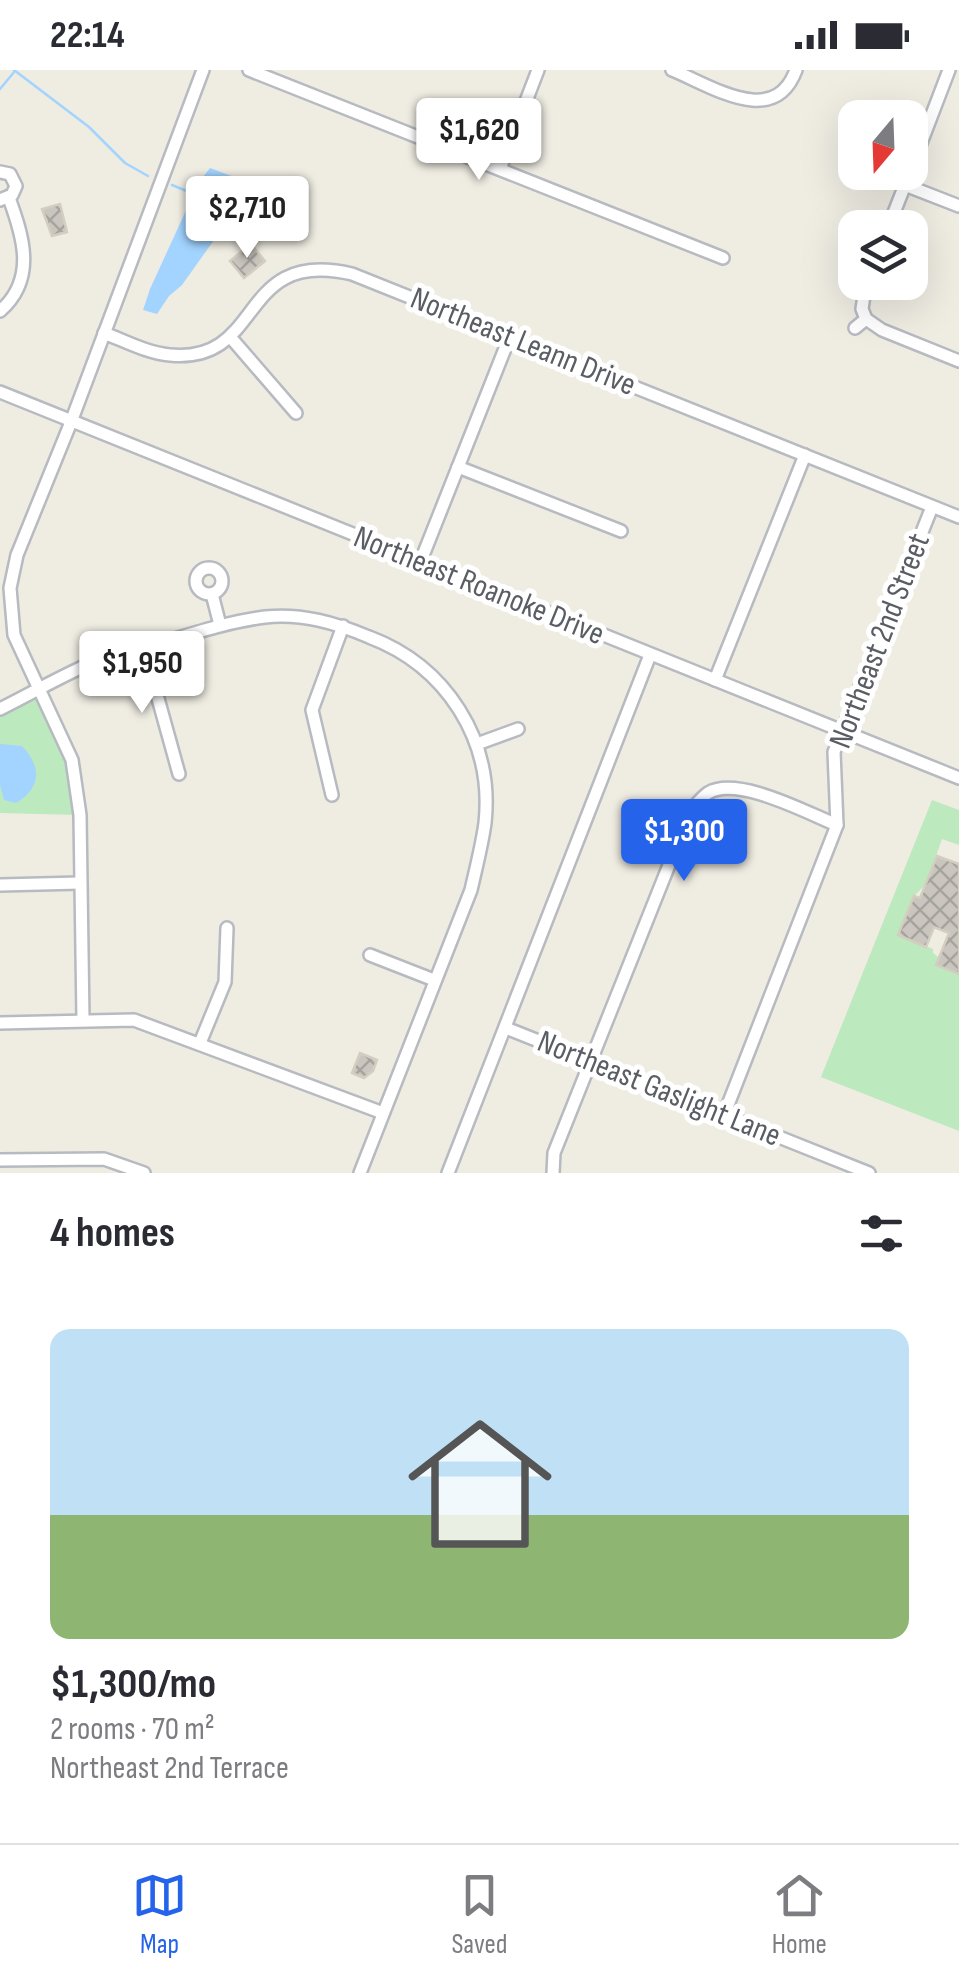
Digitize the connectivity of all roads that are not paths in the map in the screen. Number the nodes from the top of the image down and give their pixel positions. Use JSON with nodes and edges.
{"nodes":[{"id":1,"x":203,"y":70,"type":"edge"},
{"id":2,"x":249,"y":70,"type":"edge"},
{"id":3,"x":538,"y":70,"type":"edge"},
{"id":4,"x":672,"y":70,"type":"edge"},
{"id":5,"x":796,"y":70,"type":"edge"},
{"id":6,"x":949,"y":70,"type":"edge"},
{"id":7,"x":928,"y":125,"type":"edge"},
{"id":8,"x":500,"y":169,"type":"junction"},
{"id":9,"x":0,"y":172,"type":"edge"},
{"id":10,"x":928,"y":188,"type":"edge"},
{"id":11,"x":4,"y":199,"type":"edge"},
{"id":12,"x":959,"y":206,"type":"edge"},
{"id":13,"x":723,"y":258,"type":"dead end"},
{"id":14,"x":863,"y":300,"type":"edge"},
{"id":15,"x":0,"y":310,"type":"edge"},
{"id":16,"x":104,"y":333,"type":"junction"},
{"id":17,"x":510,"y":336,"type":"junction"},
{"id":18,"x":232,"y":338,"type":"junction"},
{"id":19,"x":959,"y":361,"type":"edge"},
{"id":20,"x":0,"y":392,"type":"edge"},
{"id":21,"x":296,"y":413,"type":"dead end"},
{"id":22,"x":71,"y":422,"type":"junction"},
{"id":23,"x":806,"y":454,"type":"junction"},
{"id":24,"x":458,"y":467,"type":"junction"},
{"id":25,"x":932,"y":507,"type":"junction"},
{"id":26,"x":959,"y":517,"type":"edge"},
{"id":27,"x":621,"y":532,"type":"dead end"},
{"id":28,"x":420,"y":563,"type":"junction"},
{"id":29,"x":212,"y":594,"type":"dead end"},
{"id":30,"x":220,"y":626,"type":"junction"},
{"id":31,"x":343,"y":626,"type":"junction"},
{"id":32,"x":144,"y":648,"type":"junction"},
{"id":33,"x":650,"y":655,"type":"junction"},
{"id":34,"x":715,"y":680,"type":"junction"},
{"id":35,"x":38,"y":690,"type":"junction"},
{"id":36,"x":0,"y":709,"type":"edge"},
{"id":37,"x":518,"y":729,"type":"dead end"},
{"id":38,"x":843,"y":732,"type":"junction"},
{"id":39,"x":477,"y":744,"type":"junction"},
{"id":40,"x":179,"y":774,"type":"dead end"},
{"id":41,"x":959,"y":778,"type":"edge"},
{"id":42,"x":332,"y":795,"type":"dead end"},
{"id":43,"x":837,"y":825,"type":"junction"},
{"id":44,"x":80,"y":883,"type":"junction"},
{"id":45,"x":0,"y":884,"type":"edge"},
{"id":46,"x":226,"y":928,"type":"dead end"},
{"id":47,"x":370,"y":955,"type":"dead end"},
{"id":48,"x":434,"y":980,"type":"junction"},
{"id":49,"x":83,"y":1020,"type":"junction"},
{"id":50,"x":0,"y":1022,"type":"edge"},
{"id":51,"x":506,"y":1028,"type":"junction"},
{"id":52,"x":200,"y":1042,"type":"junction"},
{"id":53,"x":591,"y":1062,"type":"junction"},
{"id":54,"x":384,"y":1113,"type":"junction"},
{"id":55,"x":724,"y":1114,"type":"junction"},
{"id":56,"x":0,"y":1160,"type":"edge"},
{"id":57,"x":144,"y":1173,"type":"edge"},
{"id":58,"x":360,"y":1173,"type":"edge"},
{"id":59,"x":448,"y":1173,"type":"edge"},
{"id":60,"x":553,"y":1173,"type":"edge"},
{"id":61,"x":869,"y":1173,"type":"edge"}],
"edges":[{"from":1,"to":16,"type":"street"},
{"from":2,"to":8,"type":"street"},
{"from":3,"to":8,"type":"street"},
{"from":4,"to":5,"type":"street"},
{"from":6,"to":7,"type":"street"},
{"from":8,"to":13,"type":"street"},
{"from":9,"to":11,"type":"street"},
{"from":10,"to":12,"type":"street"},
{"from":11,"to":15,"type":"street"},
{"from":14,"to":19,"type":"street"},
{"from":16,"to":18,"type":"street"},
{"from":16,"to":22,"type":"street"},
{"from":17,"to":18,"type":"street","name":"Northeast Leann Drive"},
{"from":17,"to":23,"type":"street","name":"Northeast Leann Drive"},
{"from":17,"to":24,"type":"street"},
{"from":18,"to":21,"type":"street"},
{"from":20,"to":22,"type":"street","name":"Northeast Roanoke Drive"},
{"from":22,"to":28,"type":"street","name":"Northeast Roanoke Drive"},
{"from":22,"to":35,"type":"street"},
{"from":23,"to":25,"type":"street","name":"Northeast Leann Drive"},
{"from":23,"to":34,"type":"street"},
{"from":24,"to":27,"type":"street"},
{"from":24,"to":28,"type":"street"},
{"from":25,"to":26,"type":"street","name":"Northeast Leann Drive"},
{"from":25,"to":38,"type":"street","name":"Northeast 2nd Street"},
{"from":28,"to":33,"type":"street","name":"Northeast Roanoke Drive"},
{"from":29,"to":30,"type":"street"},
{"from":30,"to":31,"type":"street"},
{"from":30,"to":32,"type":"street"},
{"from":31,"to":39,"type":"street"},
{"from":31,"to":42,"type":"street"},
{"from":32,"to":35,"type":"street"},
{"from":32,"to":40,"type":"street"},
{"from":33,"to":34,"type":"street","name":"Northeast Roanoke Drive"},
{"from":33,"to":51,"type":"street"},
{"from":34,"to":38,"type":"street","name":"Northeast Roanoke Drive"},
{"from":35,"to":36,"type":"street"},
{"from":35,"to":44,"type":"street"},
{"from":37,"to":39,"type":"street"},
{"from":38,"to":41,"type":"street","name":"Northeast Roanoke Drive"},
{"from":38,"to":43,"type":"street","name":"Northeast 2nd Street"},
{"from":39,"to":48,"type":"street"},
{"from":43,"to":53,"type":"street"},
{"from":43,"to":55,"type":"street","name":"Northeast 2nd Street"},
{"from":44,"to":45,"type":"street"},
{"from":44,"to":49,"type":"street"},
{"from":46,"to":52,"type":"street"},
{"from":47,"to":48,"type":"street"},
{"from":48,"to":54,"type":"street"},
{"from":49,"to":50,"type":"street"},
{"from":49,"to":52,"type":"street"},
{"from":51,"to":53,"type":"street","name":"Northeast Gaslight Lane"},
{"from":51,"to":59,"type":"street"},
{"from":52,"to":54,"type":"street"},
{"from":53,"to":55,"type":"street","name":"Northeast Gaslight Lane"},
{"from":53,"to":60,"type":"street"},
{"from":54,"to":58,"type":"street"},
{"from":55,"to":61,"type":"street","name":"Northeast Gaslight Lane"},
{"from":56,"to":57,"type":"street"}]}
